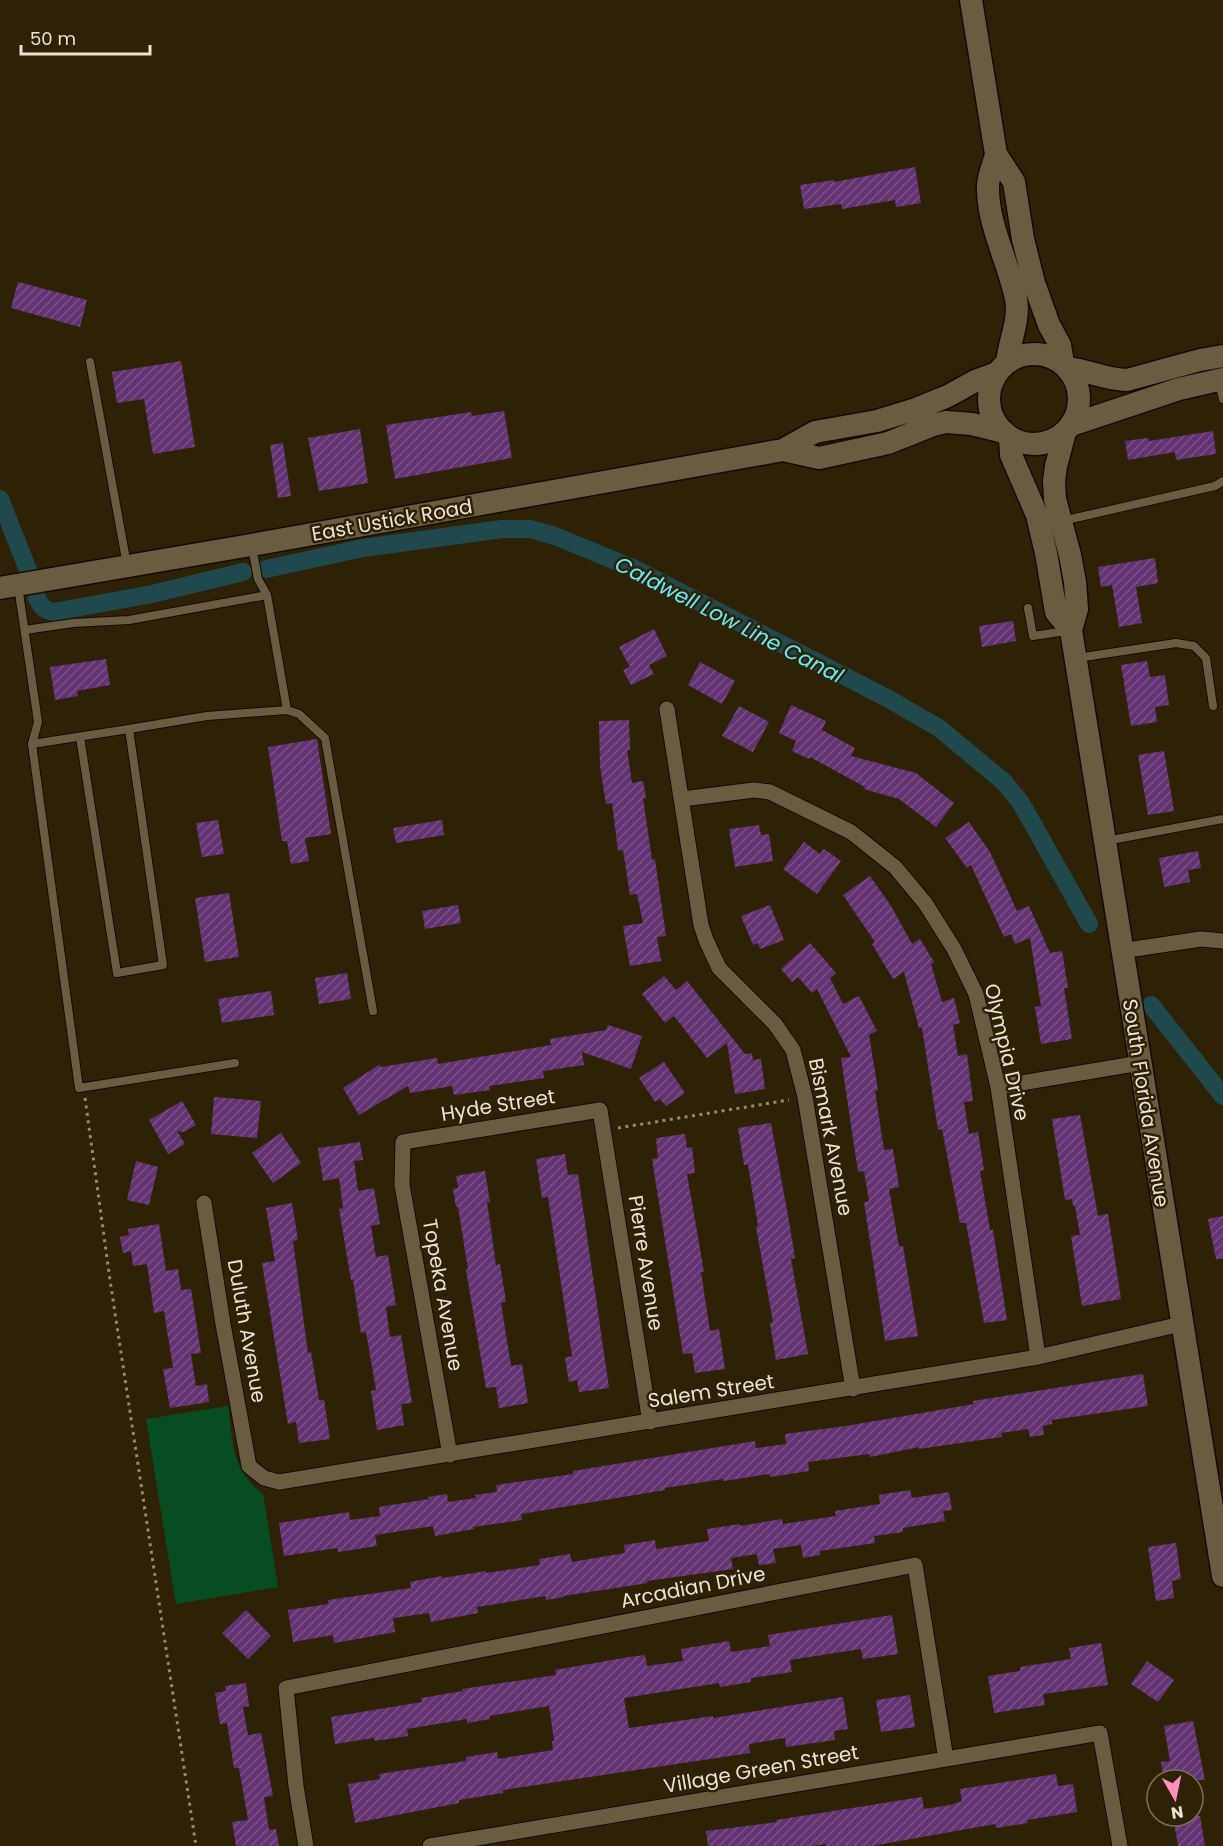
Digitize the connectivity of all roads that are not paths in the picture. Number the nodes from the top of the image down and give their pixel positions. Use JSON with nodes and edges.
{"nodes":[{"id":1,"x":971,"y":0,"type":"edge"},
{"id":2,"x":996,"y":154,"type":"junction"},
{"id":3,"x":1223,"y":356,"type":"edge"},
{"id":4,"x":90,"y":362,"type":"dead end"},
{"id":5,"x":1065,"y":366,"type":"junction"},
{"id":6,"x":1002,"y":368,"type":"junction"},
{"id":7,"x":1222,"y":386,"type":"edge"},
{"id":8,"x":1068,"y":428,"type":"junction"},
{"id":9,"x":1007,"y":435,"type":"junction"},
{"id":10,"x":783,"y":450,"type":"junction"},
{"id":11,"x":1223,"y":481,"type":"edge"},
{"id":12,"x":1062,"y":521,"type":"junction"},
{"id":13,"x":251,"y":546,"type":"junction"},
{"id":14,"x":127,"y":567,"type":"junction"},
{"id":15,"x":9,"y":586,"type":"edge"},
{"id":16,"x":267,"y":595,"type":"junction"},
{"id":17,"x":1028,"y":608,"type":"dead end"},
{"id":18,"x":25,"y":630,"type":"junction"},
{"id":19,"x":1071,"y":630,"type":"junction"},
{"id":20,"x":1075,"y":658,"type":"junction"},
{"id":21,"x":1213,"y":706,"type":"dead end"},
{"id":22,"x":668,"y":709,"type":"dead end"},
{"id":23,"x":287,"y":710,"type":"junction"},
{"id":24,"x":129,"y":729,"type":"junction"},
{"id":25,"x":80,"y":737,"type":"junction"},
{"id":26,"x":33,"y":744,"type":"junction"},
{"id":27,"x":682,"y":799,"type":"junction"},
{"id":28,"x":1223,"y":819,"type":"edge"},
{"id":29,"x":1105,"y":842,"type":"junction"},
{"id":30,"x":1223,"y":940,"type":"edge"},
{"id":31,"x":1121,"y":951,"type":"junction"},
{"id":32,"x":374,"y":1011,"type":"dead end"},
{"id":33,"x":235,"y":1063,"type":"dead end"},
{"id":34,"x":1140,"y":1063,"type":"junction"},
{"id":35,"x":998,"y":1087,"type":"junction"},
{"id":36,"x":600,"y":1110,"type":"joint"},
{"id":37,"x":403,"y":1142,"type":"joint"},
{"id":38,"x":204,"y":1203,"type":"dead end"},
{"id":39,"x":1181,"y":1324,"type":"junction"},
{"id":40,"x":1038,"y":1357,"type":"junction"},
{"id":41,"x":853,"y":1389,"type":"junction"},
{"id":42,"x":650,"y":1422,"type":"junction"},
{"id":43,"x":450,"y":1455,"type":"junction"},
{"id":44,"x":249,"y":1466,"type":"joint"},
{"id":45,"x":1219,"y":1523,"type":"edge"},
{"id":46,"x":1223,"y":1576,"type":"edge"},
{"id":47,"x":946,"y":1759,"type":"junction"},
{"id":48,"x":306,"y":1846,"type":"edge"},
{"id":49,"x":430,"y":1846,"type":"edge"},
{"id":50,"x":1120,"y":1846,"type":"edge"}],
"edges":[{"from":1,"to":2,"type":"street"},
{"from":2,"to":5,"type":"street"},
{"from":2,"to":6,"type":"street"},
{"from":3,"to":5,"type":"street"},
{"from":4,"to":14,"type":"lane"},
{"from":5,"to":6,"type":"street"},
{"from":5,"to":8,"type":"street"},
{"from":6,"to":9,"type":"street"},
{"from":6,"to":10,"type":"street","name":"East Ustick Road"},
{"from":7,"to":8,"type":"street"},
{"from":8,"to":9,"type":"street"},
{"from":8,"to":12,"type":"street","name":"South Florida Avenue"},
{"from":9,"to":10,"type":"street","name":"East Ustick Road"},
{"from":9,"to":19,"type":"street","name":"South Florida Avenue"},
{"from":10,"to":13,"type":"street","name":"East Ustick Road"},
{"from":11,"to":12,"type":"lane"},
{"from":12,"to":19,"type":"street","name":"South Florida Avenue"},
{"from":13,"to":14,"type":"street","name":"East Ustick Road"},
{"from":13,"to":16,"type":"lane"},
{"from":14,"to":15,"type":"street","name":"East Ustick Road"},
{"from":15,"to":18,"type":"lane"},
{"from":16,"to":18,"type":"lane"},
{"from":16,"to":23,"type":"lane"},
{"from":17,"to":19,"type":"lane"},
{"from":18,"to":26,"type":"lane"},
{"from":19,"to":20,"type":"street","name":"South Florida Avenue"},
{"from":20,"to":21,"type":"lane"},
{"from":20,"to":29,"type":"street","name":"South Florida Avenue"},
{"from":22,"to":27,"type":"street","name":"Bismark Avenue"},
{"from":23,"to":24,"type":"lane"},
{"from":23,"to":32,"type":"lane"},
{"from":24,"to":25,"type":"lane"},
{"from":24,"to":25,"type":"lane"},
{"from":25,"to":26,"type":"lane"},
{"from":26,"to":33,"type":"lane"},
{"from":27,"to":35,"type":"street","name":"Olympia Drive"},
{"from":27,"to":41,"type":"street","name":"Bismark Avenue"},
{"from":28,"to":29,"type":"lane"},
{"from":29,"to":31,"type":"street","name":"South Florida Avenue"},
{"from":30,"to":31,"type":"street"},
{"from":31,"to":34,"type":"street","name":"South Florida Avenue"},
{"from":34,"to":35,"type":"street"},
{"from":34,"to":39,"type":"street","name":"South Florida Avenue"},
{"from":35,"to":40,"type":"street","name":"Olympia Drive"},
{"from":36,"to":37,"type":"street","name":"Hyde Street"},
{"from":36,"to":42,"type":"street","name":"Pierre Avenue"},
{"from":37,"to":43,"type":"street","name":"Topeka Avenue"},
{"from":38,"to":44,"type":"street","name":"Duluth Avenue"},
{"from":39,"to":40,"type":"street","name":"Salem Street"},
{"from":39,"to":45,"type":"street","name":"South Florida Avenue"},
{"from":40,"to":41,"type":"street","name":"Salem Street"},
{"from":41,"to":42,"type":"street","name":"Salem Street"},
{"from":42,"to":43,"type":"street","name":"Salem Street"},
{"from":43,"to":44,"type":"street","name":"Salem Street"},
{"from":45,"to":46,"type":"street","name":"South Florida Avenue"},
{"from":47,"to":48,"type":"street","name":"Arcadian Drive"},
{"from":47,"to":49,"type":"street","name":"Village Green Street"},
{"from":47,"to":50,"type":"street","name":"Village Green Street"}]}
